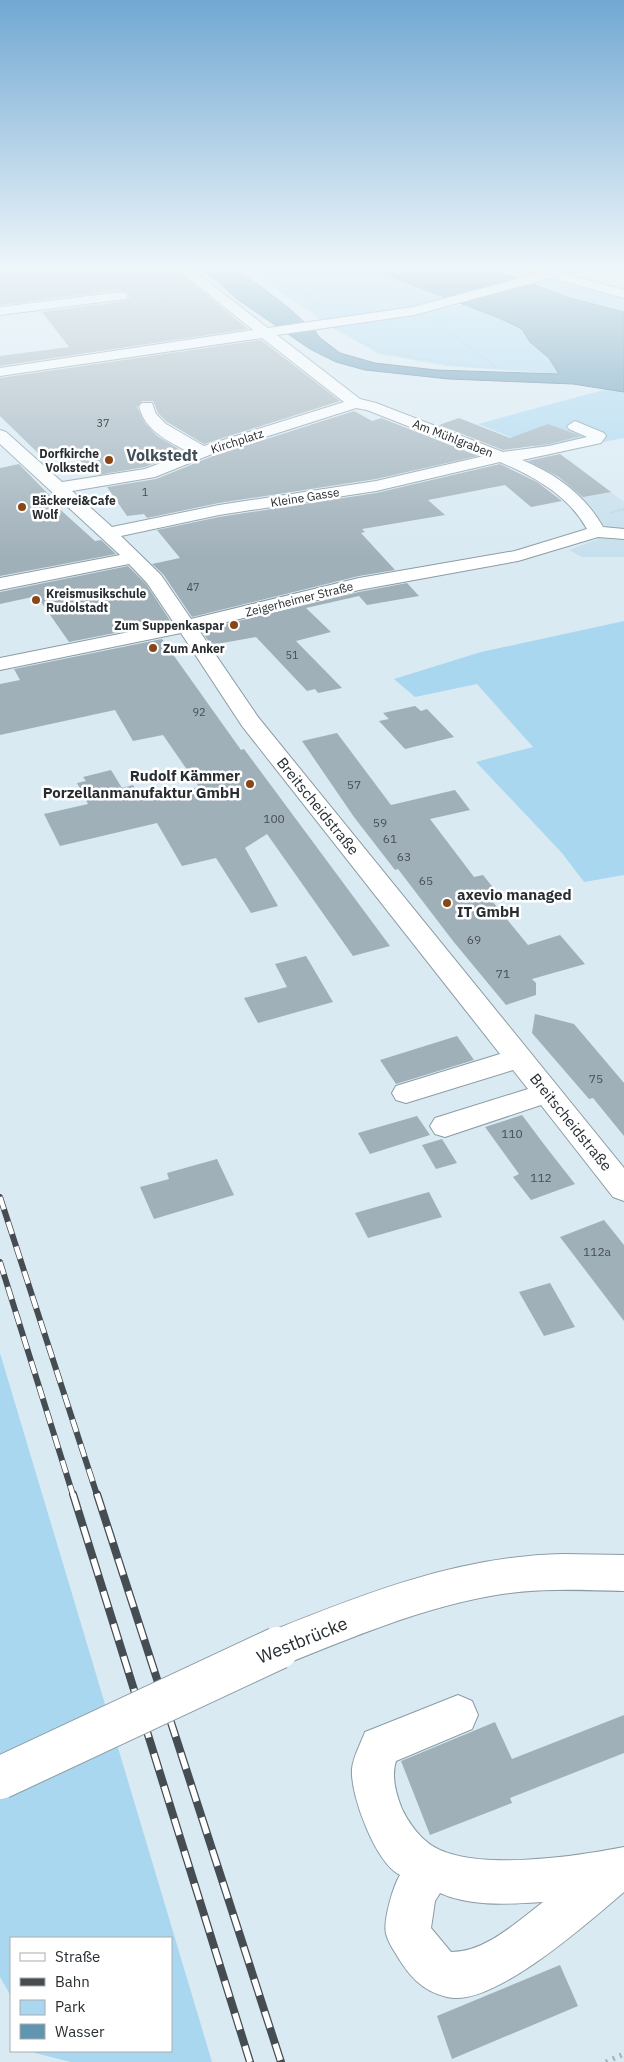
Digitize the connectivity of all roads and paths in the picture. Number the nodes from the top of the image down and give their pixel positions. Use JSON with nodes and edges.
{"nodes":[{"id":1,"x":55,"y":364,"type":"edge"},
{"id":2,"x":311,"y":364,"type":"edge"},
{"id":3,"x":457,"y":364,"type":"edge"},
{"id":4,"x":493,"y":364,"type":"edge"},
{"id":5,"x":0,"y":372,"type":"edge"},
{"id":6,"x":355,"y":404,"type":"junction"},
{"id":7,"x":147,"y":406,"type":"dead end"},
{"id":8,"x":575,"y":426,"type":"dead end"},
{"id":9,"x":0,"y":435,"type":"edge"},
{"id":10,"x":202,"y":452,"type":"junction"},
{"id":11,"x":508,"y":456,"type":"junction"},
{"id":12,"x":59,"y":488,"type":"junction"},
{"id":13,"x":584,"y":502,"type":"junction"},
{"id":14,"x":617,"y":516,"type":"edge"},
{"id":15,"x":597,"y":532,"type":"junction"},
{"id":16,"x":108,"y":533,"type":"junction"},
{"id":17,"x":624,"y":534,"type":"edge"},
{"id":18,"x":133,"y":558,"type":"junction"},
{"id":19,"x":0,"y":584,"type":"edge"},
{"id":20,"x":186,"y":626,"type":"junction"},
{"id":21,"x":0,"y":664,"type":"edge"},
{"id":22,"x":519,"y":1058,"type":"junction"},
{"id":23,"x":406,"y":1093,"type":"dead end"},
{"id":24,"x":547,"y":1093,"type":"junction"},
{"id":25,"x":446,"y":1126,"type":"dead end"},
{"id":26,"x":624,"y":1189,"type":"edge"},
{"id":27,"x":624,"y":1573,"type":"edge"},
{"id":28,"x":458,"y":1715,"type":"dead end"},
{"id":29,"x":0,"y":1778,"type":"edge"},
{"id":30,"x":431,"y":1867,"type":"junction"},
{"id":31,"x":621,"y":1869,"type":"edge"},
{"id":32,"x":624,"y":2054,"type":"edge"},
{"id":33,"x":606,"y":2062,"type":"edge"}],
"edges":[{"from":1,"to":5,"type":"street"},
{"from":2,"to":6,"type":"street","name":"Am Mühlgraben"},
{"from":3,"to":4,"type":"path"},
{"from":6,"to":10,"type":"street","name":"Kirchplatz"},
{"from":6,"to":11,"type":"street","name":"Am Mühlgraben"},
{"from":7,"to":10,"type":"street"},
{"from":8,"to":11,"type":"street"},
{"from":9,"to":12,"type":"street","name":"Breitscheidstraße"},
{"from":10,"to":12,"type":"street","name":"Kirchplatz"},
{"from":11,"to":13,"type":"street"},
{"from":11,"to":16,"type":"street","name":"Kleine Gasse"},
{"from":12,"to":16,"type":"street","name":"Breitscheidstraße"},
{"from":13,"to":14,"type":"street"},
{"from":13,"to":15,"type":"street"},
{"from":15,"to":17,"type":"street"},
{"from":15,"to":20,"type":"street","name":"Zeigerheimer Straße"},
{"from":16,"to":18,"type":"street","name":"Breitscheidstraße"},
{"from":18,"to":19,"type":"street"},
{"from":18,"to":20,"type":"street","name":"Breitscheidstraße"},
{"from":20,"to":21,"type":"street","name":"Zeigerheimer Straße"},
{"from":20,"to":22,"type":"street","name":"Breitscheidstraße"},
{"from":22,"to":23,"type":"street"},
{"from":22,"to":24,"type":"street","name":"Breitscheidstraße"},
{"from":24,"to":25,"type":"street"},
{"from":24,"to":26,"type":"street","name":"Breitscheidstraße"},
{"from":27,"to":29,"type":"street","name":"Westbrücke","bridge":true},
{"from":28,"to":30,"type":"street"},
{"from":30,"to":31,"type":"street"},
{"from":30,"to":31,"type":"street"},
{"from":32,"to":33,"type":"path"}]}
